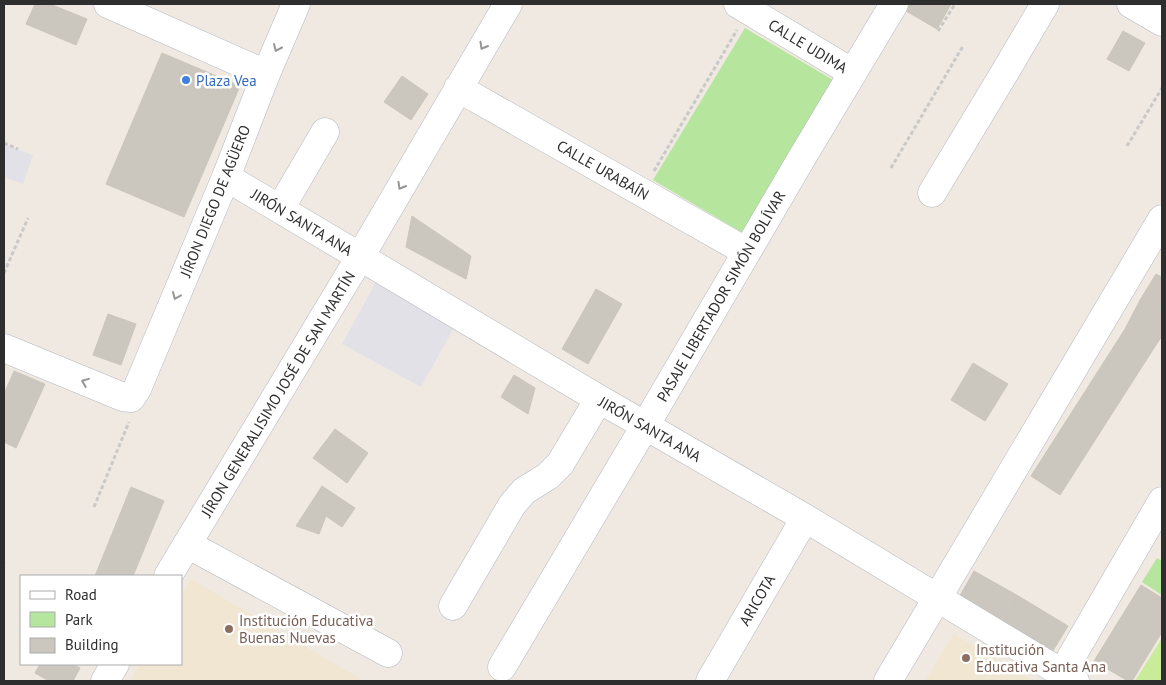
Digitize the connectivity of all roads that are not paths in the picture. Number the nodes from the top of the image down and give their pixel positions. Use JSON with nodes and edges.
{"nodes":[{"id":1,"x":108,"y":4,"type":"edge"},
{"id":2,"x":296,"y":4,"type":"edge"},
{"id":3,"x":508,"y":4,"type":"edge"},
{"id":4,"x":894,"y":4,"type":"edge"},
{"id":5,"x":1044,"y":4,"type":"edge"},
{"id":6,"x":1131,"y":4,"type":"edge"},
{"id":7,"x":743,"y":7,"type":"edge"},
{"id":8,"x":1162,"y":22,"type":"edge"},
{"id":9,"x":853,"y":72,"type":"junction"},
{"id":10,"x":266,"y":74,"type":"junction"},
{"id":11,"x":458,"y":88,"type":"junction"},
{"id":12,"x":325,"y":132,"type":"dead end"},
{"id":13,"x":226,"y":176,"type":"junction"},
{"id":14,"x":932,"y":192,"type":"dead end"},
{"id":15,"x":280,"y":209,"type":"junction"},
{"id":16,"x":1162,"y":219,"type":"edge"},
{"id":17,"x":747,"y":252,"type":"junction"},
{"id":18,"x":360,"y":257,"type":"junction"},
{"id":19,"x":4,"y":348,"type":"edge"},
{"id":20,"x":599,"y":399,"type":"junction"},
{"id":21,"x":645,"y":426,"type":"junction"},
{"id":22,"x":1162,"y":501,"type":"edge"},
{"id":23,"x":805,"y":518,"type":"junction"},
{"id":24,"x":187,"y":544,"type":"junction"},
{"id":25,"x":169,"y":575,"type":"edge"},
{"id":26,"x":936,"y":598,"type":"junction"},
{"id":27,"x":453,"y":606,"type":"dead end"},
{"id":28,"x":388,"y":653,"type":"dead end"},
{"id":29,"x":114,"y":665,"type":"edge"},
{"id":30,"x":502,"y":667,"type":"dead end"},
{"id":31,"x":1068,"y":677,"type":"edge"},
{"id":32,"x":105,"y":681,"type":"edge"},
{"id":33,"x":710,"y":681,"type":"edge"},
{"id":34,"x":888,"y":681,"type":"edge"}],
"edges":[{"from":1,"to":10,"type":"street"},
{"from":2,"to":10,"type":"street","name":"JÍRON DIEGO DE AGÜERO","one_way":true},
{"from":3,"to":11,"type":"street","name":"JÍRON GENERALISIMO JOSÉ DE SAN MARTÍN","one_way":true},
{"from":4,"to":9,"type":"street","name":"PASAJE LIBERTADOR SIMÓN BOLÍVAR"},
{"from":5,"to":14,"type":"street"},
{"from":6,"to":8,"type":"street"},
{"from":7,"to":9,"type":"street","name":"CALLE UDIMA"},
{"from":9,"to":17,"type":"street","name":"PASAJE LIBERTADOR SIMÓN BOLÍVAR"},
{"from":10,"to":13,"type":"street","name":"JÍRON DIEGO DE AGÜERO"},
{"from":11,"to":17,"type":"street","name":"CALLE URABAÍN"},
{"from":11,"to":18,"type":"street","name":"JÍRON GENERALISIMO JOSÉ DE SAN MARTÍN","one_way":true},
{"from":12,"to":15,"type":"street"},
{"from":13,"to":15,"type":"street","name":"JIRÓN SANTA ANA"},
{"from":13,"to":19,"type":"street","name":"JÍRON DIEGO DE AGÜERO","one_way":true},
{"from":15,"to":18,"type":"street","name":"JIRÓN SANTA ANA"},
{"from":16,"to":26,"type":"street"},
{"from":17,"to":21,"type":"street","name":"PASAJE LIBERTADOR SIMÓN BOLÍVAR"},
{"from":18,"to":20,"type":"street","name":"JIRÓN SANTA ANA"},
{"from":18,"to":24,"type":"street","name":"JÍRON GENERALISIMO JOSÉ DE SAN MARTÍN"},
{"from":20,"to":21,"type":"street","name":"JIRÓN SANTA ANA"},
{"from":20,"to":27,"type":"street"},
{"from":21,"to":23,"type":"street","name":"JIRÓN SANTA ANA"},
{"from":21,"to":30,"type":"street","name":"PASAJE LIBERTADOR SIMÓN BOLÍVAR"},
{"from":22,"to":31,"type":"street"},
{"from":23,"to":26,"type":"street","name":"JIRÓN SANTA ANA"},
{"from":23,"to":33,"type":"street","name":"ARICOTA"},
{"from":24,"to":25,"type":"street","name":"JÍRON GENERALISIMO JOSÉ DE SAN MARTÍN"},
{"from":24,"to":28,"type":"street"},
{"from":26,"to":31,"type":"street","name":"JIRÓN SANTA ANA"},
{"from":26,"to":34,"type":"street"},
{"from":29,"to":32,"type":"street"}]}
